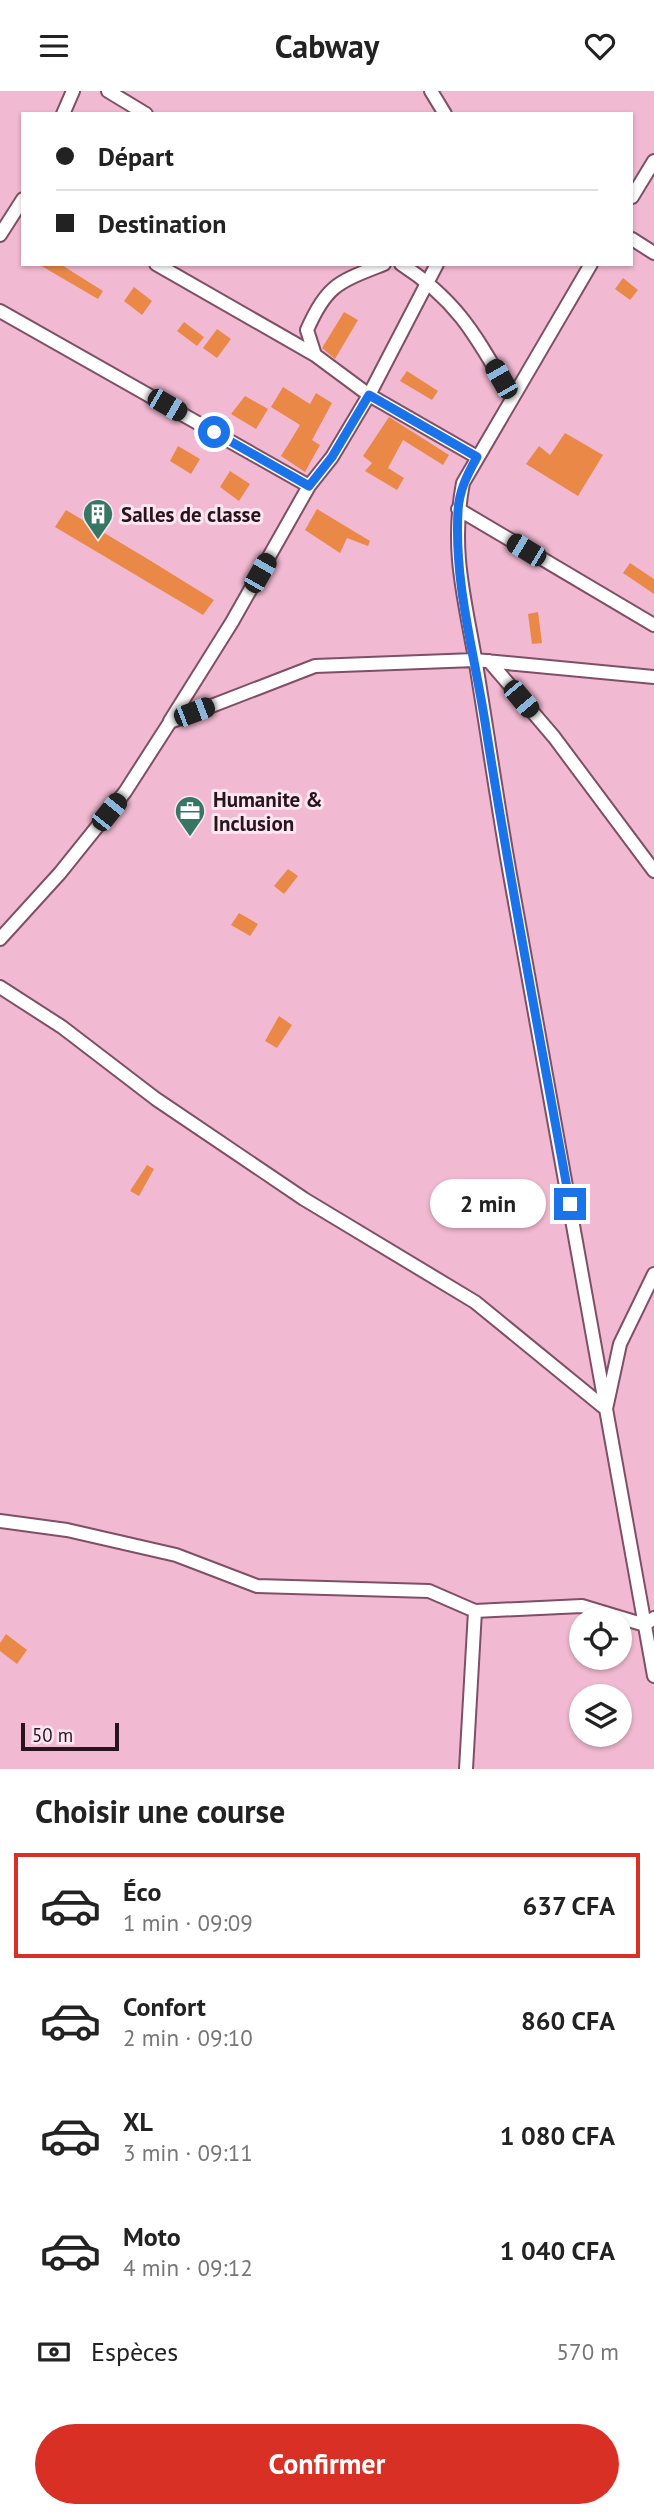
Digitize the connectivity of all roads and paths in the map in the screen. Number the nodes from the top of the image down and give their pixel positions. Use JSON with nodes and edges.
{"nodes":[{"id":1,"x":73,"y":91,"type":"edge"},
{"id":2,"x":108,"y":91,"type":"edge"},
{"id":3,"x":431,"y":91,"type":"edge"},
{"id":4,"x":64,"y":112,"type":"edge"},
{"id":5,"x":143,"y":112,"type":"edge"},
{"id":6,"x":444,"y":112,"type":"edge"},
{"id":7,"x":654,"y":161,"type":"edge"},
{"id":8,"x":633,"y":195,"type":"edge"},
{"id":9,"x":21,"y":202,"type":"edge"},
{"id":10,"x":0,"y":235,"type":"edge"},
{"id":11,"x":633,"y":240,"type":"edge"},
{"id":12,"x":654,"y":253,"type":"edge"},
{"id":13,"x":159,"y":266,"type":"edge"},
{"id":14,"x":379,"y":266,"type":"edge"},
{"id":15,"x":404,"y":266,"type":"edge"},
{"id":16,"x":436,"y":266,"type":"edge"},
{"id":17,"x":591,"y":266,"type":"edge"},
{"id":18,"x":430,"y":283,"type":"junction"},
{"id":19,"x":0,"y":311,"type":"edge"},
{"id":20,"x":315,"y":355,"type":"junction"},
{"id":21,"x":369,"y":395,"type":"junction"},
{"id":22,"x":512,"y":398,"type":"junction"},
{"id":23,"x":477,"y":457,"type":"junction"},
{"id":24,"x":309,"y":486,"type":"junction"},
{"id":25,"x":458,"y":509,"type":"junction"},
{"id":26,"x":654,"y":625,"type":"edge"},
{"id":27,"x":475,"y":660,"type":"junction"},
{"id":28,"x":489,"y":661,"type":"junction"},
{"id":29,"x":654,"y":677,"type":"edge"},
{"id":30,"x":170,"y":722,"type":"junction"},
{"id":31,"x":654,"y":871,"type":"edge"},
{"id":32,"x":0,"y":939,"type":"edge"},
{"id":33,"x":0,"y":986,"type":"edge"},
{"id":34,"x":654,"y":1274,"type":"edge"},
{"id":35,"x":606,"y":1409,"type":"junction"},
{"id":36,"x":0,"y":1521,"type":"edge"},
{"id":37,"x":475,"y":1611,"type":"junction"},
{"id":38,"x":650,"y":1622,"type":"edge"},
{"id":39,"x":654,"y":1676,"type":"edge"},
{"id":40,"x":466,"y":1769,"type":"edge"}],
"edges":[{"from":1,"to":4,"type":"street"},
{"from":2,"to":5,"type":"street"},
{"from":3,"to":6,"type":"street"},
{"from":7,"to":8,"type":"street"},
{"from":9,"to":10,"type":"street"},
{"from":11,"to":12,"type":"street"},
{"from":13,"to":20,"type":"street"},
{"from":14,"to":20,"type":"street"},
{"from":15,"to":18,"type":"street"},
{"from":16,"to":18,"type":"street"},
{"from":17,"to":22,"type":"street"},
{"from":18,"to":21,"type":"street"},
{"from":18,"to":22,"type":"street"},
{"from":19,"to":24,"type":"street"},
{"from":20,"to":21,"type":"street"},
{"from":21,"to":23,"type":"street"},
{"from":21,"to":24,"type":"street"},
{"from":22,"to":23,"type":"street"},
{"from":23,"to":25,"type":"street"},
{"from":24,"to":30,"type":"street"},
{"from":25,"to":26,"type":"street"},
{"from":25,"to":27,"type":"street"},
{"from":27,"to":28,"type":"street"},
{"from":27,"to":30,"type":"street"},
{"from":27,"to":35,"type":"street"},
{"from":28,"to":29,"type":"street"},
{"from":28,"to":31,"type":"street"},
{"from":30,"to":32,"type":"street"},
{"from":33,"to":35,"type":"street"},
{"from":34,"to":35,"type":"street"},
{"from":35,"to":38,"type":"street"},
{"from":36,"to":37,"type":"street"},
{"from":37,"to":38,"type":"street"},
{"from":37,"to":40,"type":"street"},
{"from":38,"to":39,"type":"street"}]}
